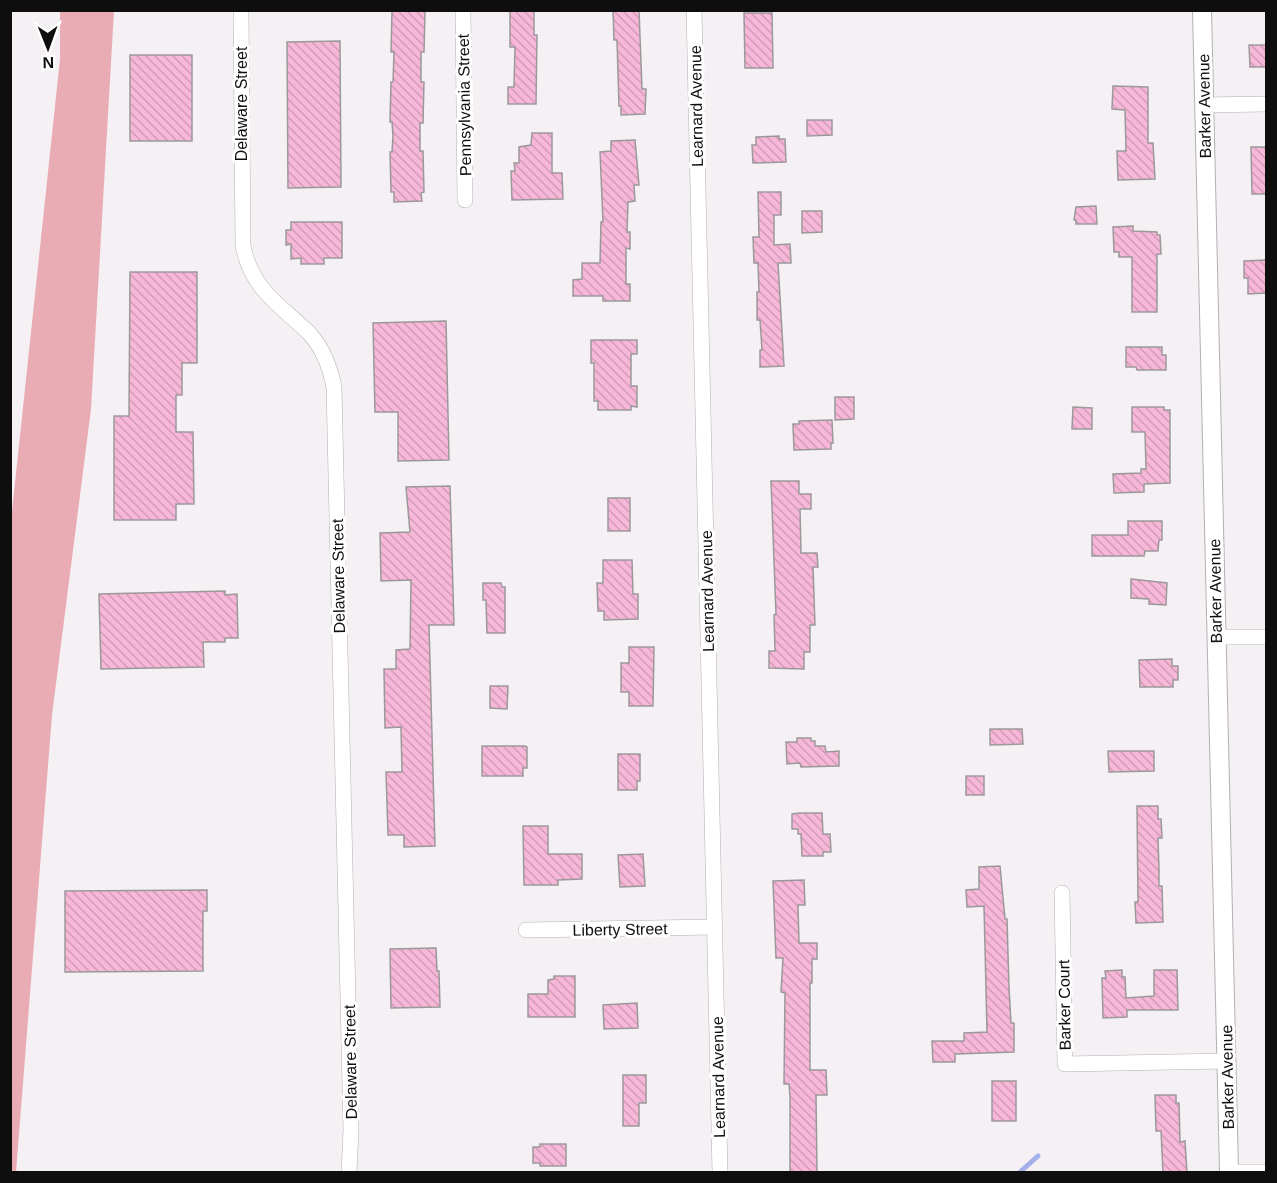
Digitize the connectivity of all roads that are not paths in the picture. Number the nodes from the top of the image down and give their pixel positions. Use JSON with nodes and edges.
{"nodes":[{"id":1,"x":241,"y":10,"type":"edge"},
{"id":2,"x":463,"y":10,"type":"edge"},
{"id":3,"x":694,"y":10,"type":"edge"},
{"id":4,"x":1202,"y":10,"type":"edge"},
{"id":5,"x":1266,"y":104,"type":"edge"},
{"id":6,"x":1204,"y":105,"type":"junction"},
{"id":7,"x":465,"y":200,"type":"dead end"},
{"id":8,"x":1216,"y":637,"type":"junction"},
{"id":9,"x":1266,"y":637,"type":"edge"},
{"id":10,"x":1062,"y":893,"type":"dead end"},
{"id":11,"x":714,"y":927,"type":"junction"},
{"id":12,"x":526,"y":930,"type":"dead end"},
{"id":13,"x":1226,"y":1061,"type":"junction"},
{"id":14,"x":1229,"y":1172,"type":"edge"},
{"id":15,"x":1266,"y":1172,"type":"edge"},
{"id":16,"x":348,"y":1173,"type":"edge"},
{"id":17,"x":720,"y":1173,"type":"edge"}],
"edges":[{"from":1,"to":16,"type":"street","name":"Delaware Street"},
{"from":2,"to":7,"type":"street","name":"Pennsylvania Street"},
{"from":3,"to":11,"type":"street","name":"Learnard Avenue"},
{"from":4,"to":6,"type":"street","name":"Barker Avenue"},
{"from":5,"to":6,"type":"street"},
{"from":6,"to":8,"type":"street","name":"Barker Avenue"},
{"from":8,"to":9,"type":"street"},
{"from":8,"to":13,"type":"street","name":"Barker Avenue"},
{"from":10,"to":13,"type":"street","name":"Barker Court"},
{"from":11,"to":12,"type":"street","name":"Liberty Street"},
{"from":11,"to":17,"type":"street","name":"Learnard Avenue"},
{"from":13,"to":14,"type":"street","name":"Barker Avenue"},
{"from":14,"to":15,"type":"street"}]}
